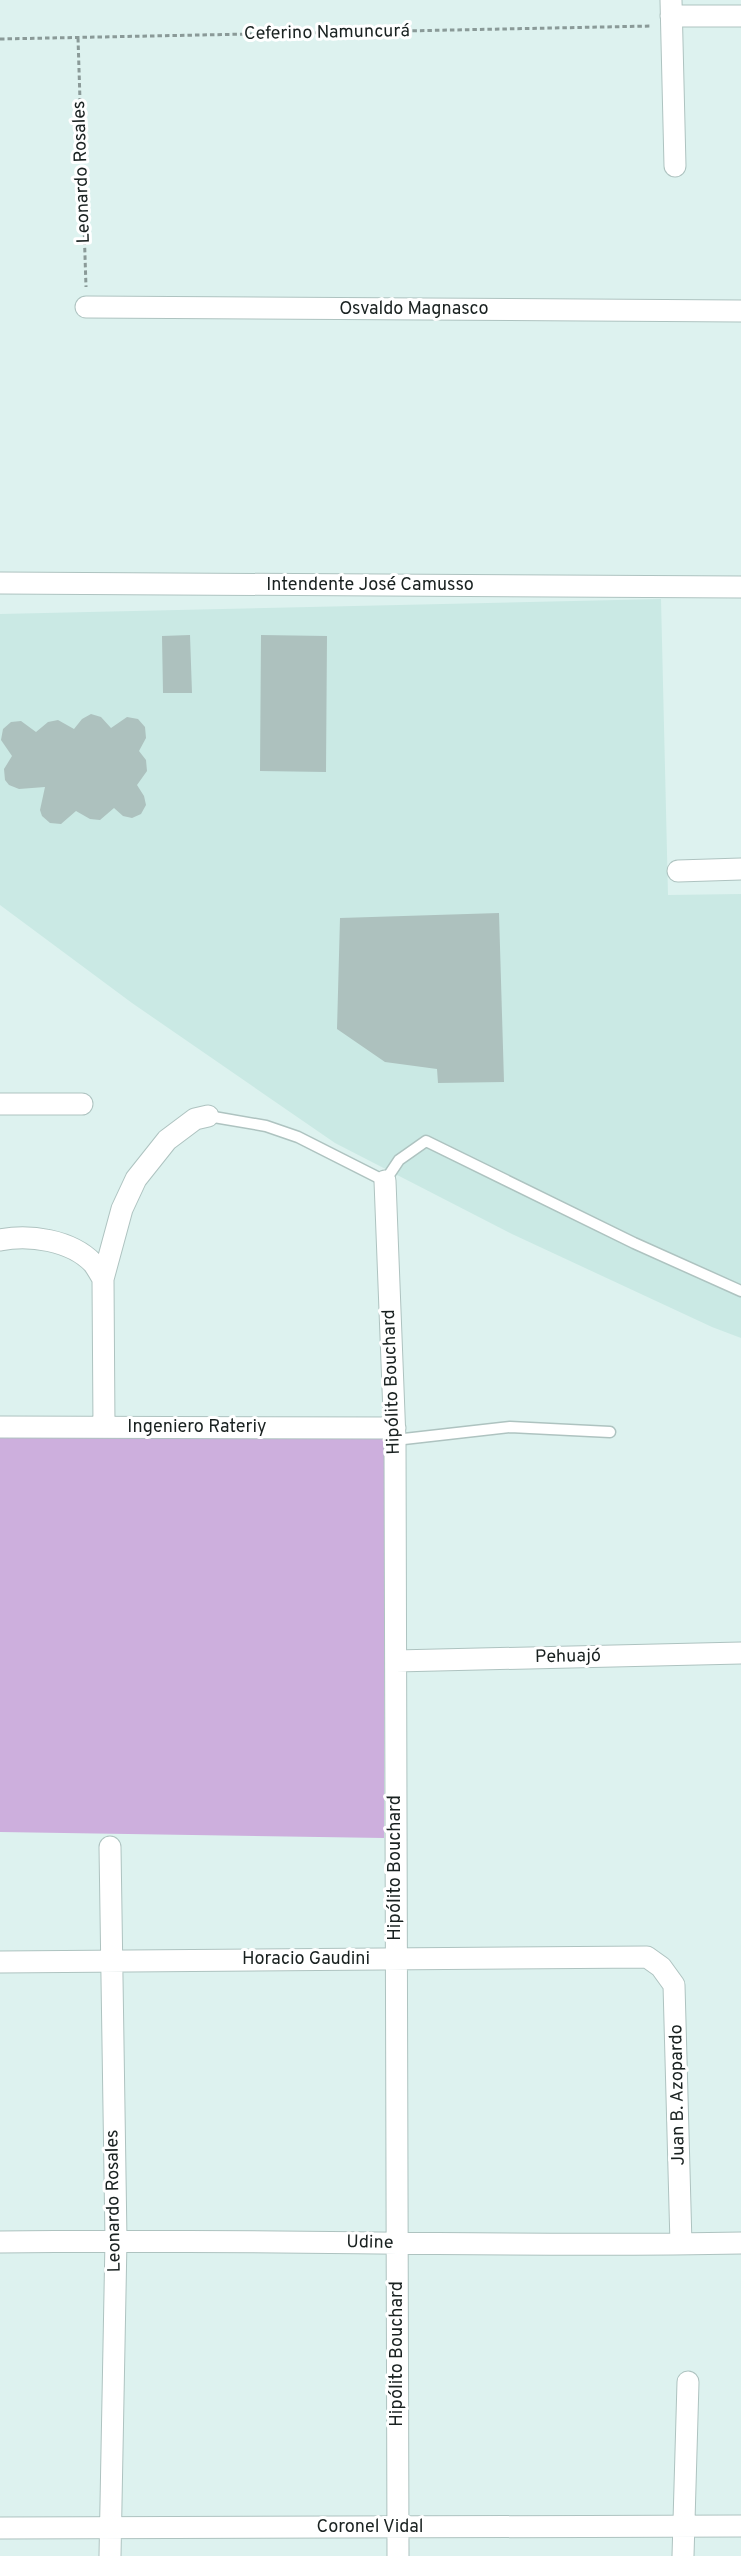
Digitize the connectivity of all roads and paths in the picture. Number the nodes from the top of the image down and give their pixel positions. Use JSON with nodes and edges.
{"nodes":[{"id":1,"x":665,"y":14,"type":"edge"},
{"id":2,"x":741,"y":16,"type":"edge"},
{"id":3,"x":78,"y":38,"type":"junction"},
{"id":4,"x":0,"y":39,"type":"edge"},
{"id":5,"x":675,"y":166,"type":"dead end"},
{"id":6,"x":86,"y":307,"type":"joint"},
{"id":7,"x":741,"y":311,"type":"edge"},
{"id":8,"x":0,"y":583,"type":"edge"},
{"id":9,"x":741,"y":587,"type":"edge"},
{"id":10,"x":741,"y":869,"type":"edge"},
{"id":11,"x":678,"y":871,"type":"dead end"},
{"id":12,"x":0,"y":1104,"type":"edge"},
{"id":13,"x":82,"y":1104,"type":"dead end"},
{"id":14,"x":208,"y":1116,"type":"joint"},
{"id":15,"x":385,"y":1181,"type":"junction"},
{"id":16,"x":0,"y":1240,"type":"edge"},
{"id":17,"x":103,"y":1279,"type":"junction"},
{"id":18,"x":741,"y":1291,"type":"edge"},
{"id":19,"x":0,"y":1427,"type":"edge"},
{"id":20,"x":104,"y":1427,"type":"junction"},
{"id":21,"x":610,"y":1432,"type":"dead end"},
{"id":22,"x":395,"y":1434,"type":"junction"},
{"id":23,"x":741,"y":1653,"type":"edge"},
{"id":24,"x":396,"y":1661,"type":"junction"},
{"id":25,"x":110,"y":1847,"type":"dead end"},
{"id":26,"x":647,"y":1957,"type":"joint"},
{"id":27,"x":395,"y":1959,"type":"junction"},
{"id":28,"x":110,"y":1960,"type":"junction"},
{"id":29,"x":0,"y":1962,"type":"edge"},
{"id":30,"x":116,"y":2240,"type":"junction"},
{"id":31,"x":0,"y":2242,"type":"edge"},
{"id":32,"x":741,"y":2242,"type":"edge"},
{"id":33,"x":396,"y":2244,"type":"junction"},
{"id":34,"x":681,"y":2244,"type":"junction"},
{"id":35,"x":688,"y":2382,"type":"dead end"},
{"id":36,"x":682,"y":2526,"type":"junction"},
{"id":37,"x":741,"y":2526,"type":"edge"},
{"id":38,"x":398,"y":2527,"type":"junction"},
{"id":39,"x":0,"y":2528,"type":"edge"},
{"id":40,"x":110,"y":2528,"type":"junction"},
{"id":41,"x":110,"y":2556,"type":"edge"},
{"id":42,"x":398,"y":2556,"type":"edge"},
{"id":43,"x":683,"y":2556,"type":"edge"}],
"edges":[{"from":1,"to":2,"type":"street"},
{"from":1,"to":3,"type":"path","name":"Ceferino Namuncurá"},
{"from":1,"to":5,"type":"street"},
{"from":3,"to":4,"type":"path","name":"Ceferino Namuncurá"},
{"from":3,"to":6,"type":"path","name":"Leonardo Rosales"},
{"from":6,"to":7,"type":"street","name":"Osvaldo Magnasco"},
{"from":8,"to":9,"type":"street","name":"Intendente José Camusso"},
{"from":10,"to":11,"type":"street"},
{"from":12,"to":13,"type":"street"},
{"from":14,"to":15,"type":"lane"},
{"from":14,"to":17,"type":"street"},
{"from":15,"to":18,"type":"lane"},
{"from":15,"to":22,"type":"street","name":"Hipólito Bouchard"},
{"from":16,"to":17,"type":"street"},
{"from":17,"to":20,"type":"street"},
{"from":19,"to":20,"type":"street","name":"Ingeniero Rateriy"},
{"from":20,"to":22,"type":"street","name":"Ingeniero Rateriy"},
{"from":21,"to":22,"type":"lane"},
{"from":22,"to":24,"type":"street","name":"Hipólito Bouchard"},
{"from":23,"to":24,"type":"street","name":"Pehuajó"},
{"from":24,"to":27,"type":"street","name":"Hipólito Bouchard"},
{"from":25,"to":28,"type":"street","name":"Leonardo Rosales"},
{"from":26,"to":27,"type":"street","name":"Horacio Gaudini"},
{"from":26,"to":34,"type":"street","name":"Juan B. Azopardo"},
{"from":27,"to":28,"type":"street","name":"Horacio Gaudini"},
{"from":27,"to":33,"type":"street","name":"Hipólito Bouchard"},
{"from":28,"to":29,"type":"street","name":"Horacio Gaudini"},
{"from":28,"to":30,"type":"street","name":"Leonardo Rosales"},
{"from":30,"to":31,"type":"street","name":"Udine"},
{"from":30,"to":33,"type":"street","name":"Udine"},
{"from":30,"to":40,"type":"street","name":"Leonardo Rosales"},
{"from":32,"to":34,"type":"street","name":"Udine"},
{"from":33,"to":34,"type":"street","name":"Udine"},
{"from":33,"to":38,"type":"street","name":"Hipólito Bouchard"},
{"from":35,"to":36,"type":"street"},
{"from":36,"to":37,"type":"street","name":"Coronel Vidal"},
{"from":36,"to":38,"type":"street","name":"Coronel Vidal"},
{"from":36,"to":43,"type":"street"},
{"from":38,"to":40,"type":"street","name":"Coronel Vidal"},
{"from":38,"to":42,"type":"street","name":"Hipólito Bouchard"},
{"from":39,"to":40,"type":"street","name":"Coronel Vidal"},
{"from":40,"to":41,"type":"street","name":"Leonardo Rosales"}]}
